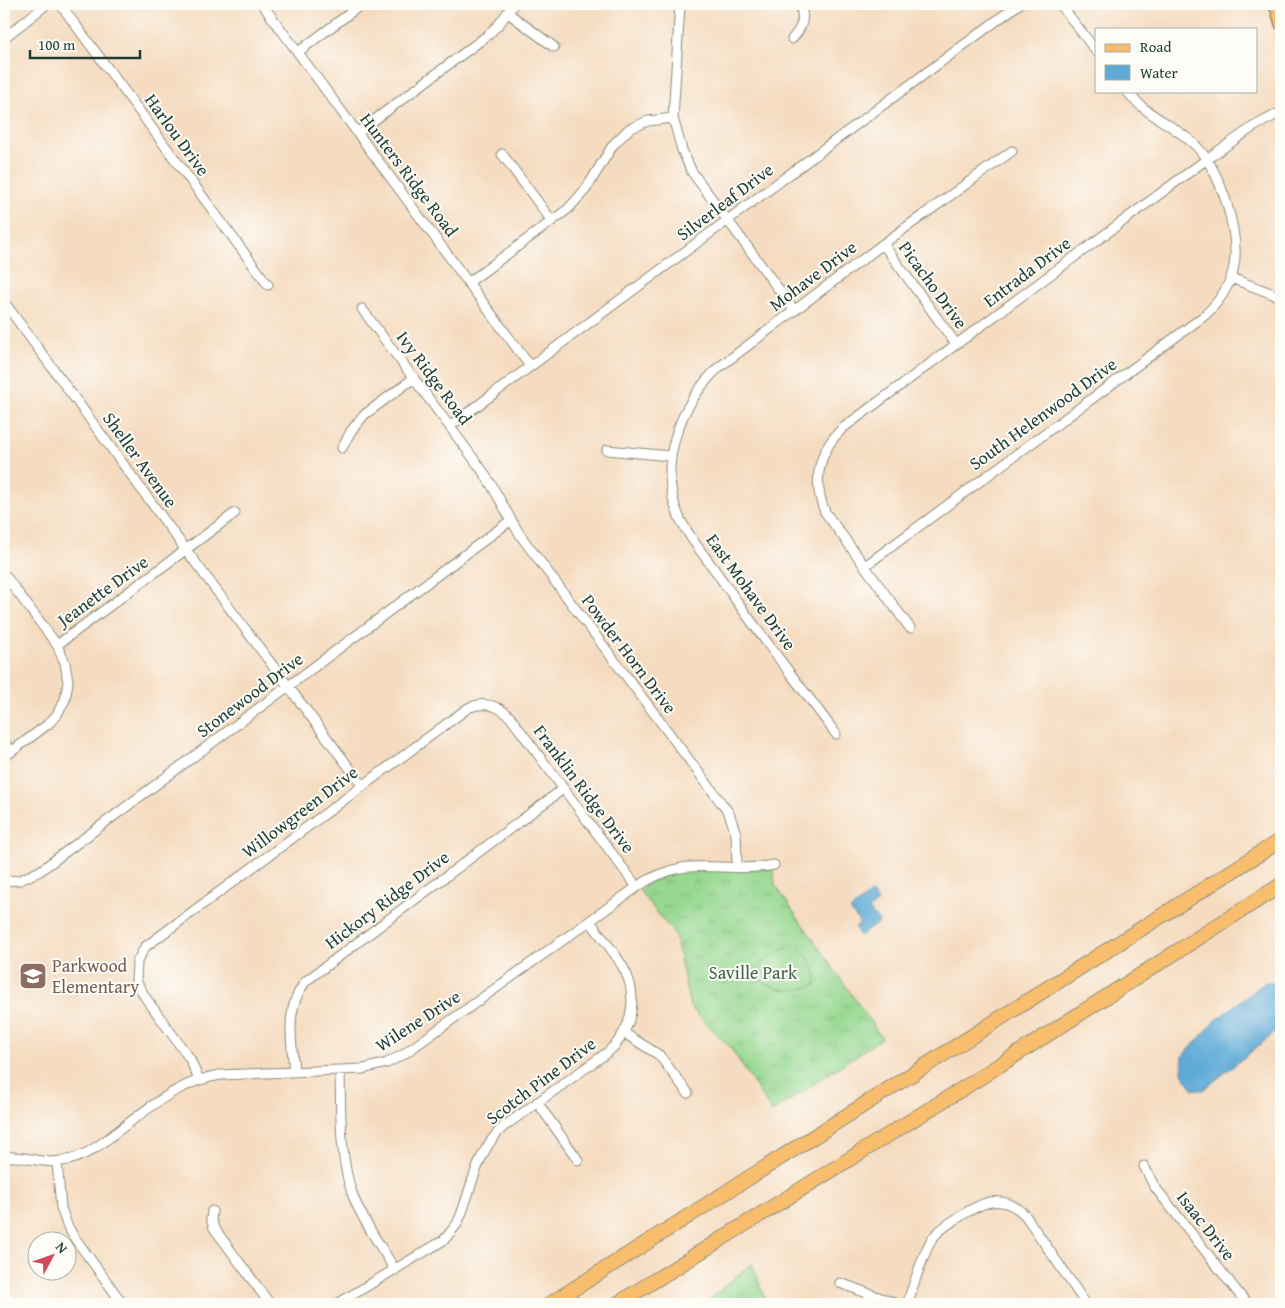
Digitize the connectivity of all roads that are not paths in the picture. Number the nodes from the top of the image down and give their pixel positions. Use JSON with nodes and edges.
{"nodes":[{"id":1,"x":47,"y":4,"type":"edge"},
{"id":2,"x":60,"y":4,"type":"edge"},
{"id":3,"x":262,"y":4,"type":"edge"},
{"id":4,"x":362,"y":4,"type":"edge"},
{"id":5,"x":514,"y":4,"type":"edge"},
{"id":6,"x":680,"y":4,"type":"edge"},
{"id":7,"x":799,"y":4,"type":"edge"},
{"id":8,"x":1019,"y":4,"type":"edge"},
{"id":9,"x":1060,"y":4,"type":"edge"},
{"id":10,"x":1275,"y":4,"type":"edge"},
{"id":11,"x":508,"y":13,"type":"junction"},
{"id":12,"x":1281,"y":24,"type":"edge"},
{"id":13,"x":4,"y":38,"type":"edge"},
{"id":14,"x":792,"y":39,"type":"dead end"},
{"id":15,"x":554,"y":47,"type":"dead end"},
{"id":16,"x":1095,"y":50,"type":"edge"},
{"id":17,"x":298,"y":52,"type":"junction"},
{"id":18,"x":1128,"y":92,"type":"edge"},
{"id":19,"x":1281,"y":112,"type":"edge"},
{"id":20,"x":673,"y":118,"type":"junction"},
{"id":21,"x":357,"y":133,"type":"junction"},
{"id":22,"x":1012,"y":151,"type":"dead end"},
{"id":23,"x":502,"y":154,"type":"dead end"},
{"id":24,"x":1207,"y":159,"type":"junction"},
{"id":25,"x":728,"y":220,"type":"junction"},
{"id":26,"x":552,"y":221,"type":"junction"},
{"id":27,"x":883,"y":244,"type":"junction"},
{"id":28,"x":1231,"y":278,"type":"junction"},
{"id":29,"x":468,"y":283,"type":"junction"},
{"id":30,"x":268,"y":285,"type":"dead end"},
{"id":31,"x":1281,"y":297,"type":"edge"},
{"id":32,"x":4,"y":302,"type":"edge"},
{"id":33,"x":362,"y":309,"type":"dead end"},
{"id":34,"x":794,"y":310,"type":"junction"},
{"id":35,"x":956,"y":344,"type":"junction"},
{"id":36,"x":530,"y":366,"type":"junction"},
{"id":37,"x":414,"y":378,"type":"junction"},
{"id":38,"x":450,"y":426,"type":"junction"},
{"id":39,"x":342,"y":448,"type":"dead end"},
{"id":40,"x":607,"y":450,"type":"dead end"},
{"id":41,"x":670,"y":456,"type":"junction"},
{"id":42,"x":479,"y":466,"type":"joint"},
{"id":43,"x":235,"y":514,"type":"dead end"},
{"id":44,"x":510,"y":521,"type":"junction"},
{"id":45,"x":186,"y":550,"type":"junction"},
{"id":46,"x":864,"y":566,"type":"junction"},
{"id":47,"x":4,"y":574,"type":"edge"},
{"id":48,"x":910,"y":628,"type":"dead end"},
{"id":49,"x":57,"y":645,"type":"junction"},
{"id":50,"x":289,"y":687,"type":"junction"},
{"id":51,"x":505,"y":711,"type":"joint"},
{"id":52,"x":836,"y":734,"type":"dead end"},
{"id":53,"x":4,"y":742,"type":"edge"},
{"id":54,"x":7,"y":754,"type":"edge"},
{"id":55,"x":363,"y":786,"type":"junction"},
{"id":56,"x":563,"y":789,"type":"junction"},
{"id":57,"x":1281,"y":840,"type":"edge"},
{"id":58,"x":774,"y":865,"type":"dead end"},
{"id":59,"x":737,"y":866,"type":"junction"},
{"id":60,"x":4,"y":881,"type":"edge"},
{"id":61,"x":1281,"y":885,"type":"edge"},
{"id":62,"x":637,"y":887,"type":"junction"},
{"id":63,"x":590,"y":921,"type":"junction"},
{"id":64,"x":624,"y":1033,"type":"junction"},
{"id":65,"x":340,"y":1070,"type":"junction"},
{"id":66,"x":294,"y":1072,"type":"junction"},
{"id":67,"x":199,"y":1080,"type":"junction"},
{"id":68,"x":688,"y":1093,"type":"dead end"},
{"id":69,"x":537,"y":1102,"type":"junction"},
{"id":70,"x":4,"y":1158,"type":"edge"},
{"id":71,"x":578,"y":1160,"type":"dead end"},
{"id":72,"x":57,"y":1162,"type":"junction"},
{"id":73,"x":1144,"y":1166,"type":"dead end"},
{"id":74,"x":212,"y":1211,"type":"dead end"},
{"id":75,"x":395,"y":1270,"type":"junction"},
{"id":76,"x":840,"y":1284,"type":"dead end"},
{"id":77,"x":123,"y":1304,"type":"edge"},
{"id":78,"x":270,"y":1304,"type":"edge"},
{"id":79,"x":337,"y":1304,"type":"edge"},
{"id":80,"x":550,"y":1304,"type":"edge"},
{"id":81,"x":617,"y":1304,"type":"edge"},
{"id":82,"x":897,"y":1304,"type":"edge"},
{"id":83,"x":907,"y":1304,"type":"edge"},
{"id":84,"x":1086,"y":1304,"type":"edge"},
{"id":85,"x":1247,"y":1304,"type":"edge"}],
"edges":[{"from":1,"to":13,"type":"street"},
{"from":2,"to":30,"type":"street","name":"Harlou Drive"},
{"from":3,"to":17,"type":"street","name":"Hunters Ridge Road"},
{"from":4,"to":17,"type":"street"},
{"from":5,"to":11,"type":"street"},
{"from":6,"to":20,"type":"street"},
{"from":7,"to":14,"type":"street"},
{"from":8,"to":25,"type":"street","name":"Silverleaf Drive"},
{"from":9,"to":16,"type":"street"},
{"from":10,"to":12,"type":"main road"},
{"from":11,"to":15,"type":"street"},
{"from":11,"to":21,"type":"street"},
{"from":17,"to":21,"type":"street","name":"Hunters Ridge Road"},
{"from":18,"to":24,"type":"street","name":"South Helenwood Drive"},
{"from":19,"to":24,"type":"street","name":"Entrada Drive"},
{"from":20,"to":25,"type":"street"},
{"from":20,"to":26,"type":"street"},
{"from":21,"to":29,"type":"street","name":"Hunters Ridge Road"},
{"from":22,"to":27,"type":"street","name":"Mohave Drive"},
{"from":23,"to":26,"type":"street"},
{"from":24,"to":28,"type":"street","name":"South Helenwood Drive"},
{"from":24,"to":35,"type":"street","name":"Entrada Drive"},
{"from":25,"to":34,"type":"street"},
{"from":25,"to":36,"type":"street","name":"Silverleaf Drive"},
{"from":26,"to":29,"type":"street"},
{"from":27,"to":34,"type":"street","name":"Mohave Drive"},
{"from":27,"to":35,"type":"street","name":"Picacho Drive"},
{"from":28,"to":31,"type":"street"},
{"from":28,"to":46,"type":"street","name":"South Helenwood Drive"},
{"from":29,"to":36,"type":"street","name":"Hunters Ridge Road"},
{"from":32,"to":45,"type":"street","name":"Sheller Avenue"},
{"from":33,"to":37,"type":"street","name":"Ivy Ridge Road"},
{"from":34,"to":41,"type":"street","name":"Mohave Drive"},
{"from":35,"to":46,"type":"street","name":"Entrada Drive"},
{"from":36,"to":38,"type":"street","name":"Silverleaf Drive"},
{"from":37,"to":38,"type":"street","name":"Ivy Ridge Road"},
{"from":37,"to":39,"type":"street"},
{"from":38,"to":42,"type":"street","name":"Ivy Ridge Road"},
{"from":40,"to":41,"type":"street"},
{"from":41,"to":52,"type":"street","name":"East Mohave Drive"},
{"from":42,"to":44,"type":"street","name":"Powder Horn Drive"},
{"from":43,"to":45,"type":"street","name":"Jeanette Drive"},
{"from":44,"to":50,"type":"street","name":"Stonewood Drive"},
{"from":44,"to":59,"type":"street","name":"Powder Horn Drive"},
{"from":45,"to":49,"type":"street","name":"Jeanette Drive"},
{"from":45,"to":50,"type":"street","name":"Sheller Avenue"},
{"from":46,"to":48,"type":"street"},
{"from":47,"to":49,"type":"street"},
{"from":49,"to":54,"type":"street","name":"Jeanette Drive"},
{"from":50,"to":55,"type":"street","name":"Sheller Avenue"},
{"from":50,"to":60,"type":"street","name":"Stonewood Drive"},
{"from":51,"to":55,"type":"street","name":"Willowgreen Drive"},
{"from":51,"to":56,"type":"street","name":"Franklin Ridge Drive"},
{"from":53,"to":54,"type":"street"},
{"from":55,"to":67,"type":"street","name":"Willowgreen Drive"},
{"from":56,"to":62,"type":"street","name":"Franklin Ridge Drive"},
{"from":56,"to":66,"type":"street","name":"Hickory Ridge Drive"},
{"from":57,"to":80,"type":"highway"},
{"from":58,"to":59,"type":"street","name":"Wilene Drive"},
{"from":59,"to":62,"type":"street","name":"Wilene Drive"},
{"from":61,"to":81,"type":"highway"},
{"from":62,"to":63,"type":"street","name":"Wilene Drive"},
{"from":63,"to":64,"type":"street","name":"Scotch Pine Drive"},
{"from":63,"to":65,"type":"street","name":"Wilene Drive"},
{"from":64,"to":68,"type":"street"},
{"from":64,"to":69,"type":"street","name":"Scotch Pine Drive"},
{"from":65,"to":66,"type":"street","name":"Wilene Drive"},
{"from":65,"to":75,"type":"street"},
{"from":66,"to":67,"type":"street","name":"Wilene Drive"},
{"from":67,"to":72,"type":"street","name":"Wilene Drive"},
{"from":69,"to":71,"type":"street"},
{"from":69,"to":75,"type":"street","name":"Scotch Pine Drive"},
{"from":70,"to":72,"type":"street","name":"Wilene Drive"},
{"from":72,"to":77,"type":"street"},
{"from":73,"to":85,"type":"street","name":"Isaac Drive"},
{"from":74,"to":78,"type":"street"},
{"from":75,"to":79,"type":"street","name":"Scotch Pine Drive"},
{"from":76,"to":82,"type":"street"},
{"from":83,"to":84,"type":"street"}]}
